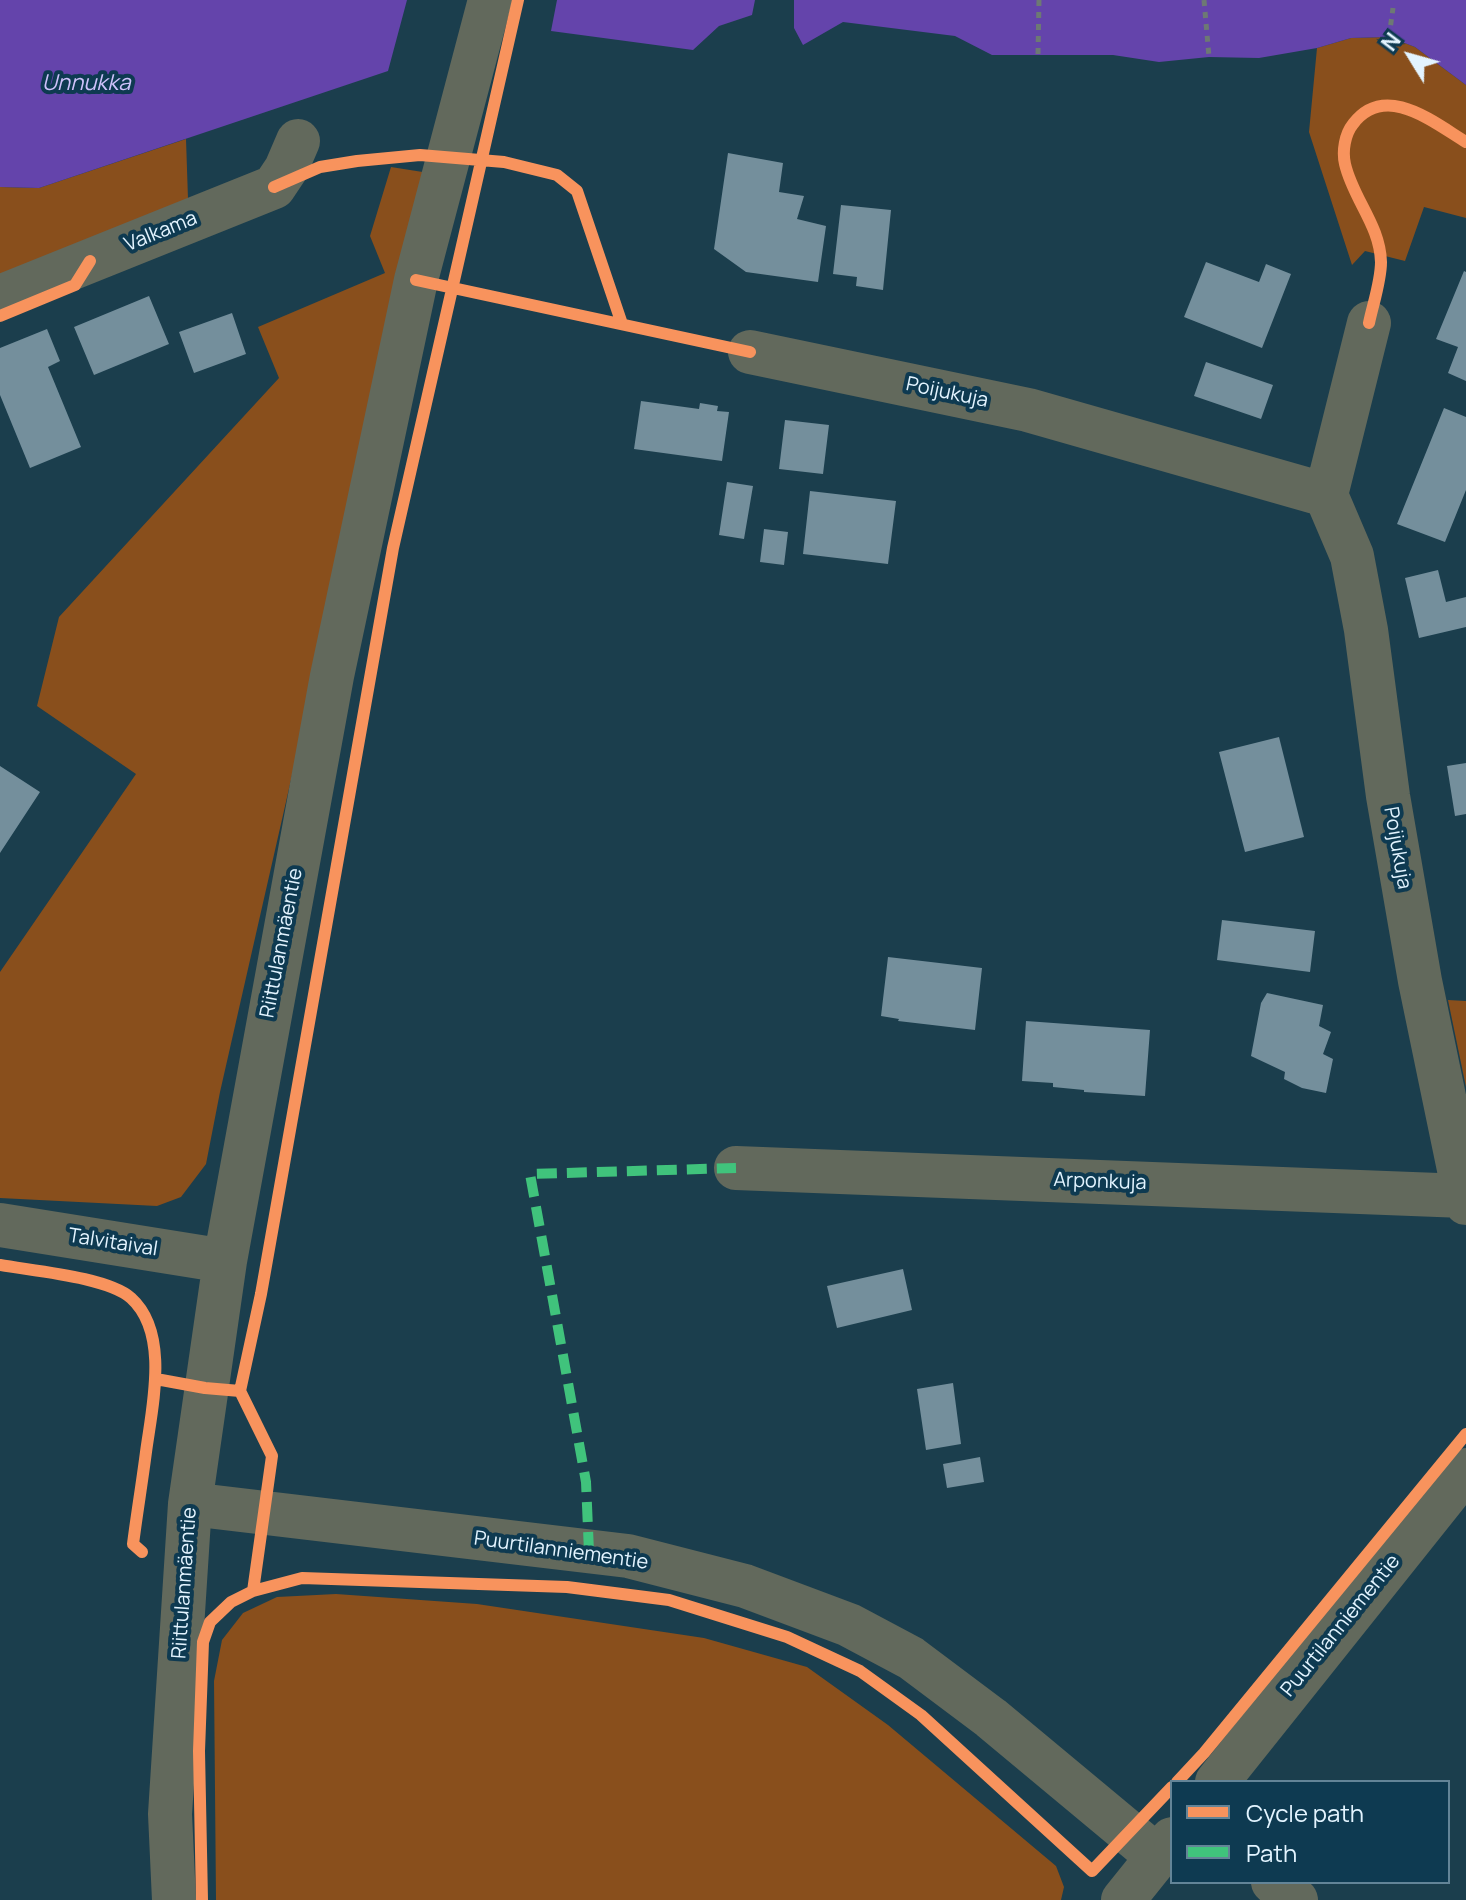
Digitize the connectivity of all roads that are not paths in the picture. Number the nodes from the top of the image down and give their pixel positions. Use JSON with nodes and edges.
{"nodes":[{"id":1,"x":490,"y":0,"type":"edge"},
{"id":2,"x":298,"y":141,"type":"dead end"},
{"id":3,"x":0,"y":297,"type":"edge"},
{"id":4,"x":1369,"y":323,"type":"dead end"},
{"id":5,"x":750,"y":352,"type":"dead end"},
{"id":6,"x":1326,"y":495,"type":"junction"},
{"id":7,"x":736,"y":1168,"type":"dead end"},
{"id":8,"x":1465,"y":1199,"type":"edge"},
{"id":9,"x":0,"y":1225,"type":"edge"},
{"id":10,"x":225,"y":1261,"type":"junction"},
{"id":11,"x":1466,"y":1470,"type":"edge"},
{"id":12,"x":190,"y":1504,"type":"junction"},
{"id":13,"x":1219,"y":1780,"type":"edge"},
{"id":14,"x":1165,"y":1848,"type":"edge"},
{"id":15,"x":1276,"y":1884,"type":"edge"},
{"id":16,"x":174,"y":1900,"type":"edge"},
{"id":17,"x":1123,"y":1900,"type":"edge"},
{"id":18,"x":1296,"y":1900,"type":"edge"}],
"edges":[{"from":1,"to":10,"type":"street","name":"Riittulanmäentie"},
{"from":2,"to":3,"type":"street","name":"Valkama"},
{"from":4,"to":6,"type":"street"},
{"from":5,"to":6,"type":"street","name":"Poijukuja"},
{"from":6,"to":8,"type":"street","name":"Poijukuja"},
{"from":7,"to":8,"type":"street","name":"Arponkuja"},
{"from":9,"to":10,"type":"street","name":"Talvitaival"},
{"from":10,"to":12,"type":"street","name":"Riittulanmäentie"},
{"from":11,"to":13,"type":"street","name":"Puurtilanniementie"},
{"from":12,"to":14,"type":"street","name":"Puurtilanniementie"},
{"from":12,"to":16,"type":"street","name":"Riittulanmäentie"},
{"from":14,"to":17,"type":"street"},
{"from":15,"to":18,"type":"street"}]}
